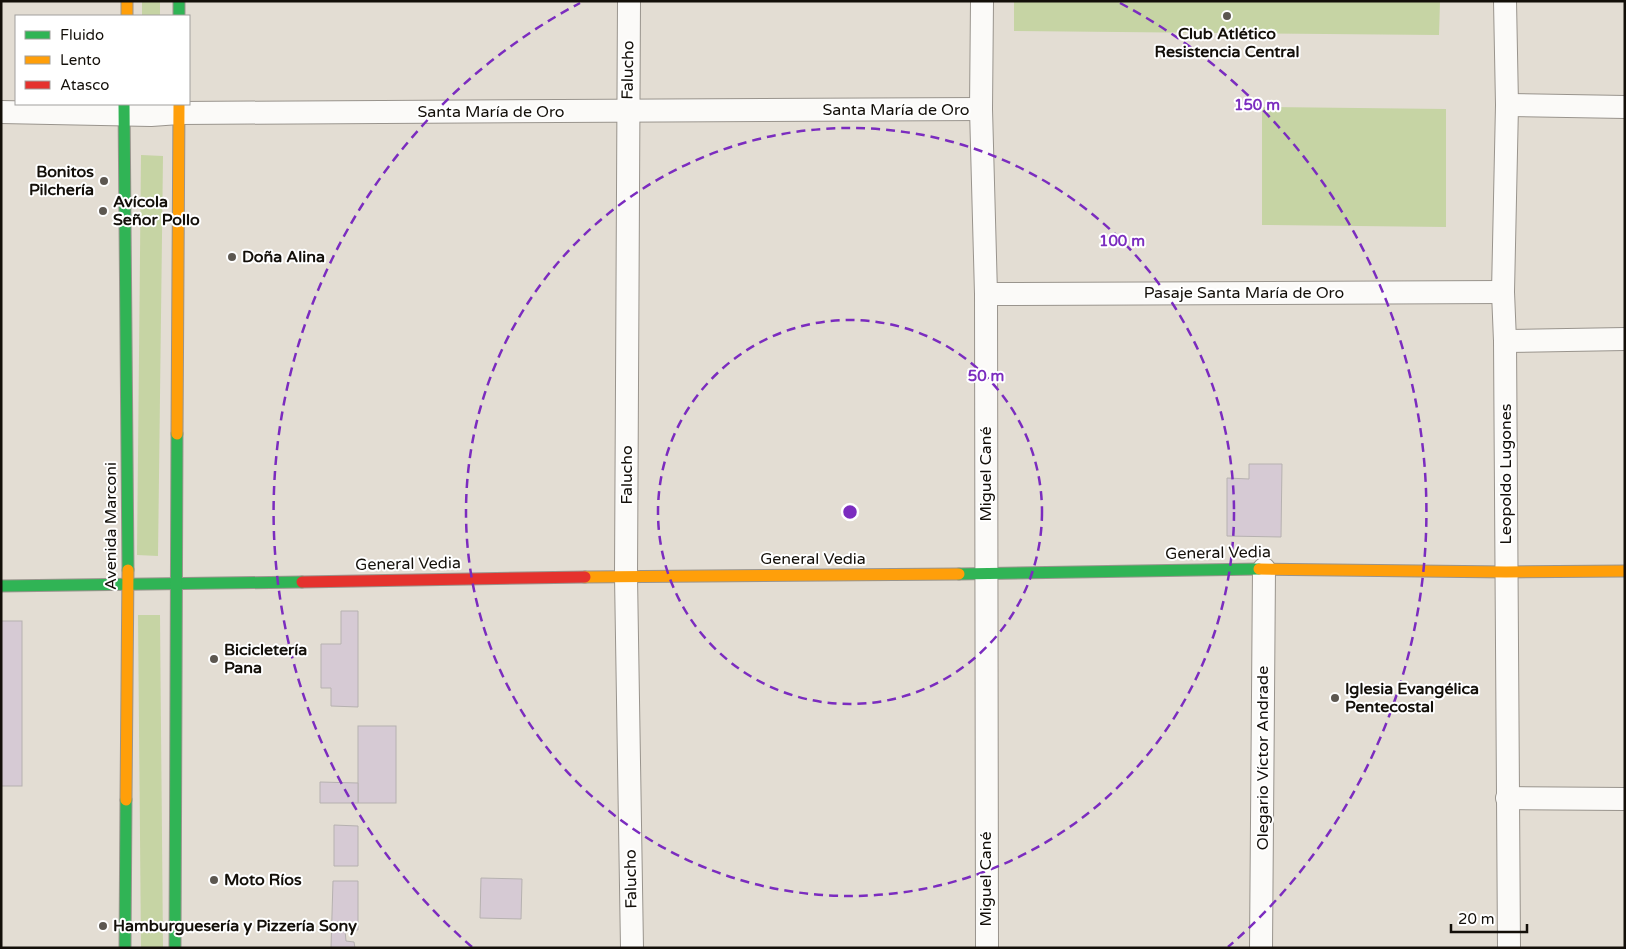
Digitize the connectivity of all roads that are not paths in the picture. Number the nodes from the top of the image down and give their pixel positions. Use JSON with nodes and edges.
{"nodes":[{"id":1,"x":127,"y":1,"type":"edge"},
{"id":2,"x":180,"y":1,"type":"edge"},
{"id":3,"x":629,"y":1,"type":"edge"},
{"id":4,"x":982,"y":1,"type":"edge"},
{"id":5,"x":1505,"y":1,"type":"edge"},
{"id":6,"x":126,"y":15,"type":"edge"},
{"id":7,"x":179,"y":15,"type":"edge"},
{"id":8,"x":1507,"y":105,"type":"junction"},
{"id":9,"x":1625,"y":106,"type":"edge"},
{"id":10,"x":124,"y":109,"type":"edge"},
{"id":11,"x":179,"y":109,"type":"edge"},
{"id":12,"x":981,"y":109,"type":"junction"},
{"id":13,"x":627,"y":111,"type":"junction"},
{"id":14,"x":1,"y":112,"type":"edge"},
{"id":15,"x":1502,"y":292,"type":"junction"},
{"id":16,"x":986,"y":294,"type":"junction"},
{"id":17,"x":1625,"y":339,"type":"edge"},
{"id":18,"x":1505,"y":340,"type":"junction"},
{"id":19,"x":1264,"y":569,"type":"junction"},
{"id":20,"x":1625,"y":571,"type":"edge"},
{"id":21,"x":1506,"y":572,"type":"junction"},
{"id":22,"x":986,"y":574,"type":"junction"},
{"id":23,"x":626,"y":576,"type":"junction"},
{"id":24,"x":177,"y":584,"type":"junction"},
{"id":25,"x":128,"y":585,"type":"junction"},
{"id":26,"x":1,"y":586,"type":"edge"},
{"id":27,"x":1508,"y":798,"type":"junction"},
{"id":28,"x":1625,"y":799,"type":"edge"},
{"id":29,"x":125,"y":948,"type":"edge"},
{"id":30,"x":175,"y":948,"type":"edge"},
{"id":31,"x":632,"y":948,"type":"edge"},
{"id":32,"x":986,"y":948,"type":"edge"},
{"id":33,"x":1262,"y":948,"type":"edge"},
{"id":34,"x":1508,"y":948,"type":"edge"}],
"edges":[{"from":1,"to":6,"type":"main road"},
{"from":2,"to":7,"type":"main road"},
{"from":3,"to":13,"type":"street","name":"Falucho"},
{"from":4,"to":12,"type":"street","name":"Miguel Cané"},
{"from":5,"to":8,"type":"street","name":"Leopoldo Lugones"},
{"from":8,"to":9,"type":"street"},
{"from":8,"to":15,"type":"street","name":"Leopoldo Lugones"},
{"from":10,"to":11,"type":"street","name":"Santa María de Oro"},
{"from":10,"to":14,"type":"street","name":"Santa María de Oro"},
{"from":10,"to":25,"type":"main road","name":"Avenida Marconi"},
{"from":11,"to":13,"type":"street","name":"Santa María de Oro"},
{"from":11,"to":24,"type":"main road"},
{"from":12,"to":13,"type":"street","name":"Santa María de Oro"},
{"from":12,"to":16,"type":"street","name":"Miguel Cané"},
{"from":13,"to":23,"type":"street","name":"Falucho"},
{"from":15,"to":16,"type":"street","name":"Pasaje Santa María de Oro"},
{"from":15,"to":18,"type":"street","name":"Leopoldo Lugones"},
{"from":16,"to":22,"type":"street","name":"Miguel Cané"},
{"from":17,"to":18,"type":"street"},
{"from":18,"to":21,"type":"street","name":"Leopoldo Lugones"},
{"from":19,"to":21,"type":"main road","name":"General Vedia"},
{"from":19,"to":22,"type":"main road","name":"General Vedia"},
{"from":19,"to":33,"type":"street","name":"Olegario Víctor Andrade"},
{"from":20,"to":21,"type":"main road","name":"General Vedia"},
{"from":21,"to":27,"type":"street","name":"Leopoldo Lugones"},
{"from":22,"to":23,"type":"main road","name":"General Vedia"},
{"from":22,"to":32,"type":"street","name":"Miguel Cané"},
{"from":23,"to":24,"type":"main road","name":"General Vedia"},
{"from":23,"to":31,"type":"street","name":"Falucho"},
{"from":24,"to":25,"type":"main road","name":"General Vedia"},
{"from":24,"to":30,"type":"main road"},
{"from":25,"to":26,"type":"main road","name":"General Vedia"},
{"from":25,"to":29,"type":"main road","name":"Avenida Marconi"},
{"from":27,"to":28,"type":"street"},
{"from":27,"to":34,"type":"street","name":"Leopoldo Lugones"}]}
